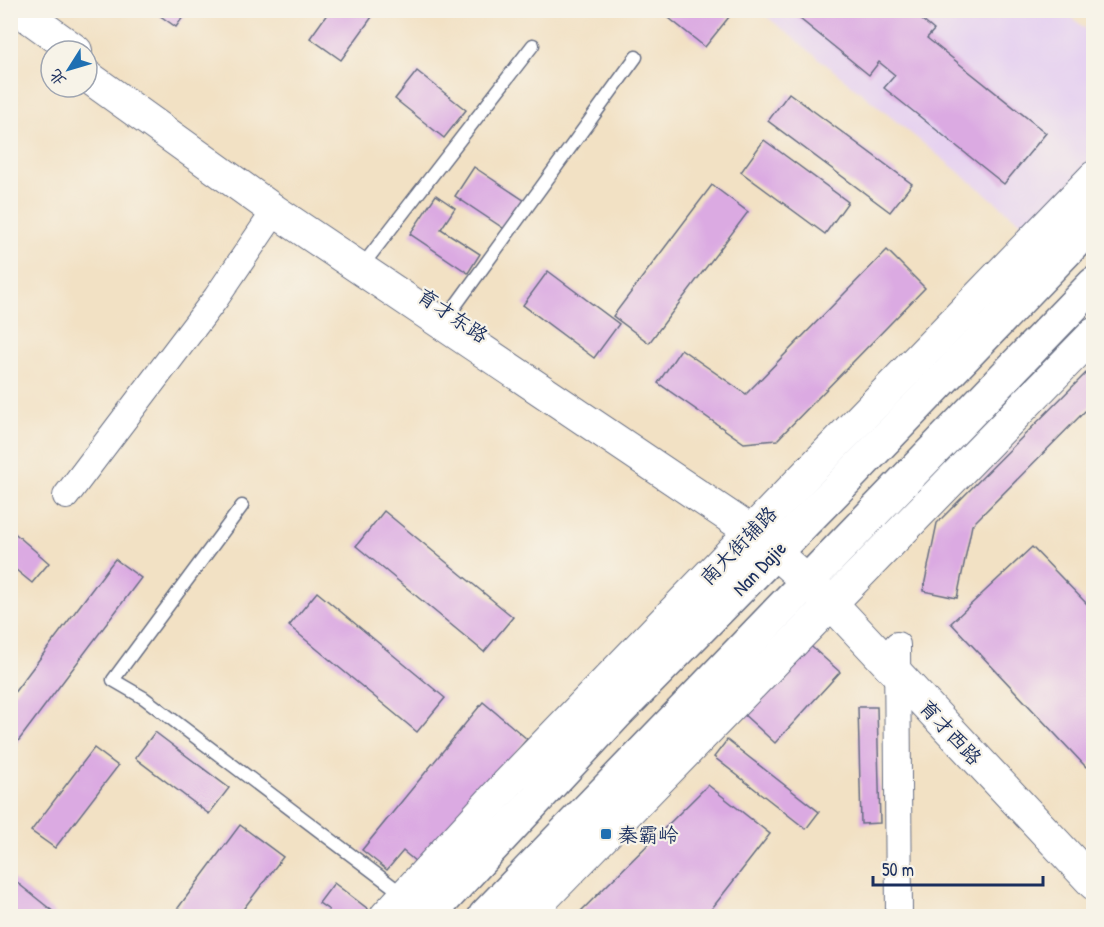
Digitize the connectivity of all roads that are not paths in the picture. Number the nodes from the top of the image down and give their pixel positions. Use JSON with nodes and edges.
{"nodes":[{"id":1,"x":19,"y":10,"type":"edge"},
{"id":2,"x":10,"y":21,"type":"edge"},
{"id":3,"x":59,"y":39,"type":"edge"},
{"id":4,"x":39,"y":42,"type":"edge"},
{"id":5,"x":533,"y":45,"type":"dead end"},
{"id":6,"x":636,"y":57,"type":"dead end"},
{"id":7,"x":99,"y":67,"type":"edge"},
{"id":8,"x":99,"y":85,"type":"edge"},
{"id":9,"x":1094,"y":177,"type":"edge"},
{"id":10,"x":275,"y":211,"type":"junction"},
{"id":11,"x":1094,"y":222,"type":"edge"},
{"id":12,"x":369,"y":257,"type":"junction"},
{"id":13,"x":1094,"y":284,"type":"edge"},
{"id":14,"x":450,"y":313,"type":"junction"},
{"id":15,"x":1094,"y":333,"type":"edge"},
{"id":16,"x":66,"y":496,"type":"dead end"},
{"id":17,"x":242,"y":506,"type":"dead end"},
{"id":18,"x":770,"y":535,"type":"junction"},
{"id":19,"x":815,"y":573,"type":"junction"},
{"id":20,"x":839,"y":597,"type":"junction"},
{"id":21,"x":897,"y":659,"type":"junction"},
{"id":22,"x":1094,"y":855,"type":"edge"},
{"id":23,"x":1094,"y":884,"type":"edge"},
{"id":24,"x":406,"y":910,"type":"edge"},
{"id":25,"x":485,"y":916,"type":"edge"},
{"id":26,"x":526,"y":916,"type":"edge"},
{"id":27,"x":899,"y":916,"type":"edge"}],
"edges":[{"from":1,"to":3,"type":"street"},
{"from":2,"to":4,"type":"street"},
{"from":5,"to":12,"type":"lane"},
{"from":6,"to":14,"type":"lane"},
{"from":7,"to":12,"type":"street","name":"育才东路"},
{"from":8,"to":10,"type":"street","name":"育才东路"},
{"from":9,"to":18,"type":"street","name":"南大街辅路"},
{"from":10,"to":16,"type":"street"},
{"from":10,"to":18,"type":"street","name":"育才东路"},
{"from":11,"to":18,"type":"main road","name":"Nan Dajie"},
{"from":12,"to":14,"type":"street","name":"育才东路"},
{"from":13,"to":19,"type":"main road"},
{"from":14,"to":18,"type":"street","name":"育才东路"},
{"from":15,"to":20,"type":"street"},
{"from":17,"to":24,"type":"lane"},
{"from":18,"to":19,"type":"street","name":"育才东路"},
{"from":18,"to":24,"type":"main road","name":"Nan Dajie"},
{"from":19,"to":20,"type":"street","name":"育才西路"},
{"from":19,"to":25,"type":"main road"},
{"from":20,"to":21,"type":"street","name":"育才西路"},
{"from":20,"to":26,"type":"street"},
{"from":21,"to":22,"type":"street","name":"育才西路"},
{"from":21,"to":23,"type":"street","name":"育才西路"},
{"from":21,"to":27,"type":"street"}]}
